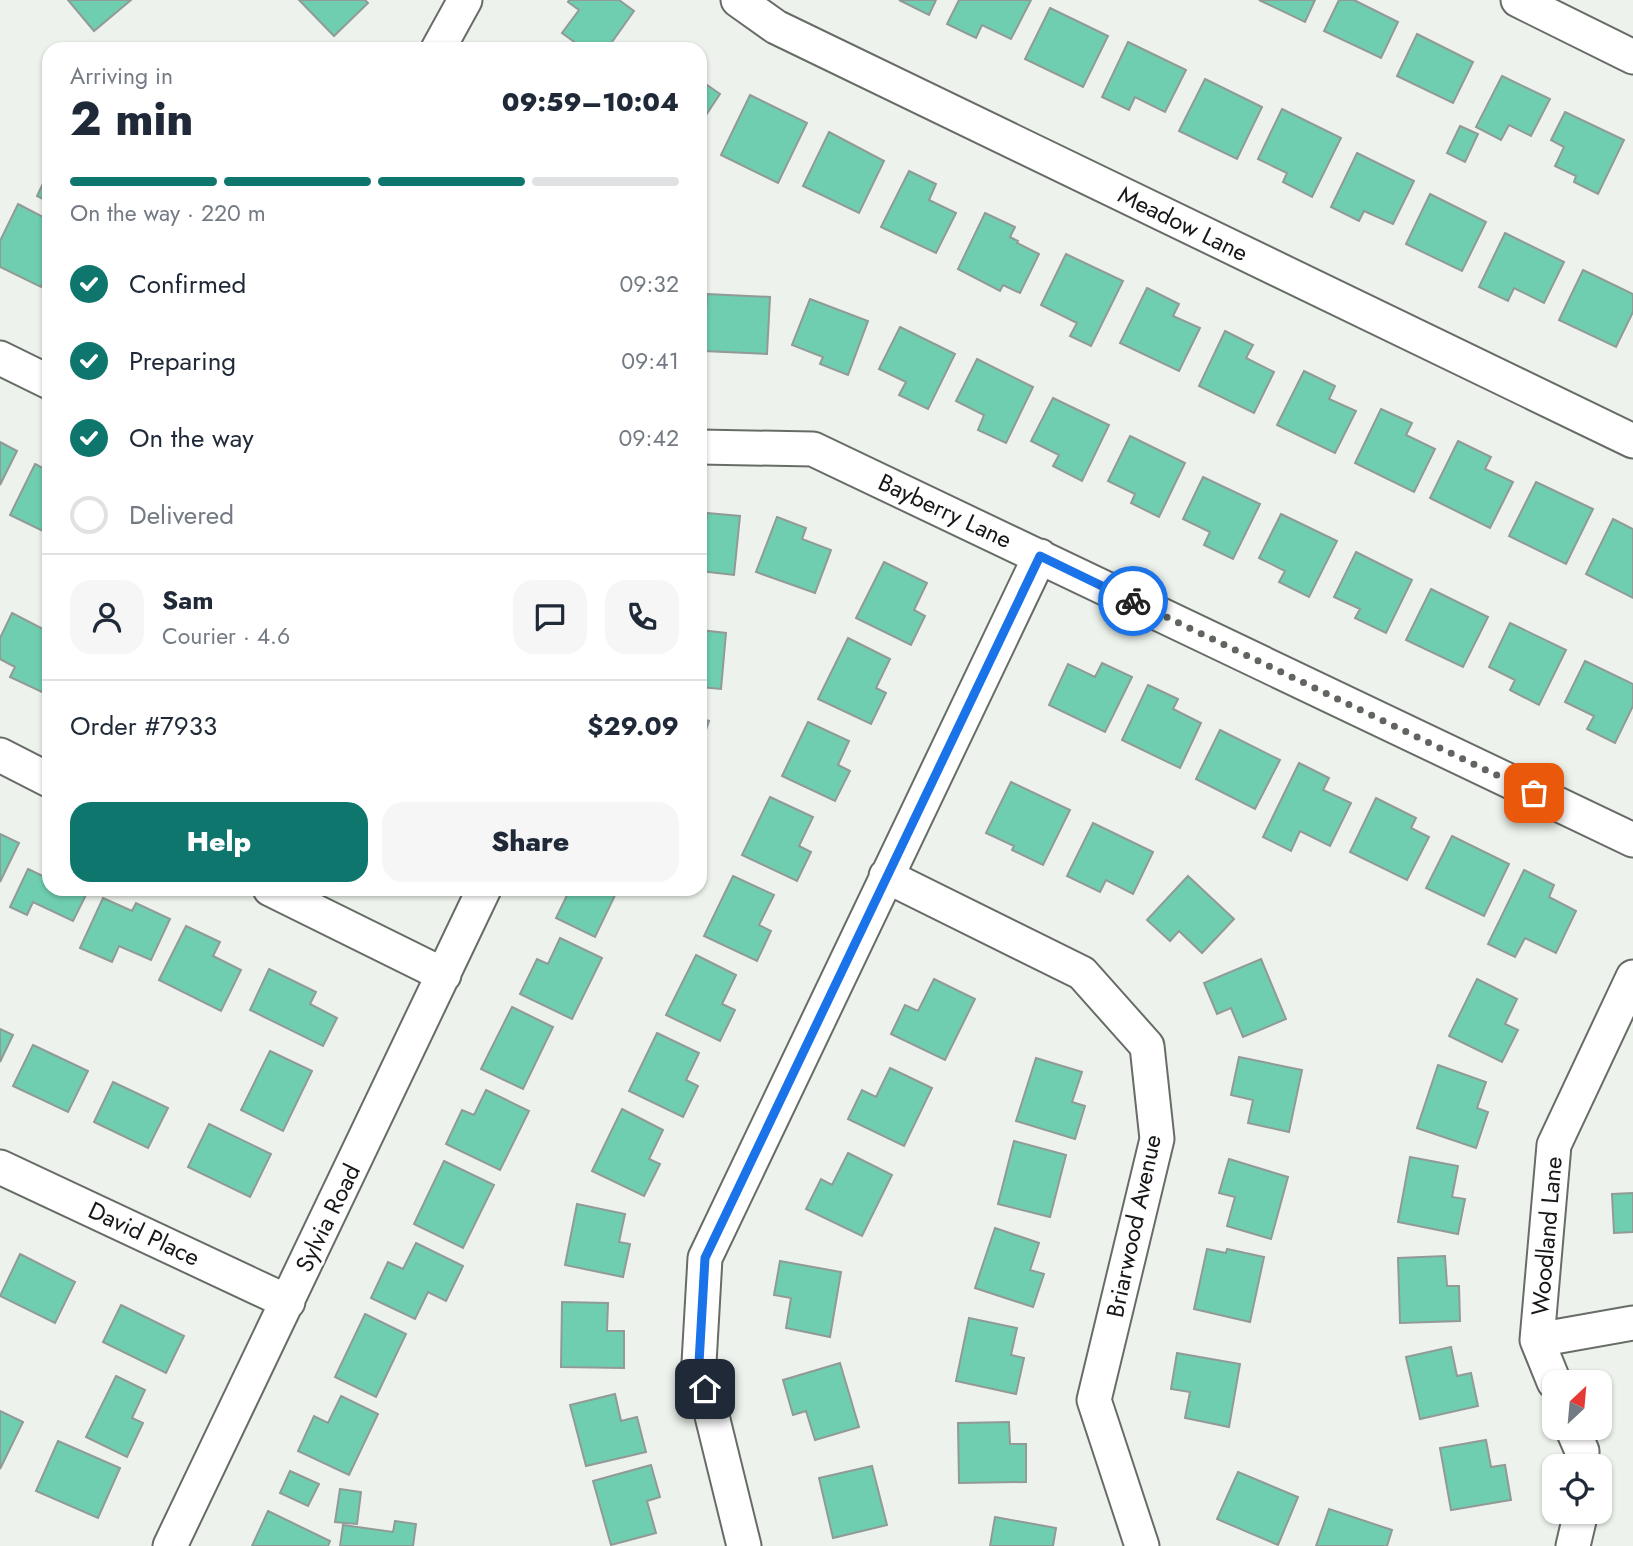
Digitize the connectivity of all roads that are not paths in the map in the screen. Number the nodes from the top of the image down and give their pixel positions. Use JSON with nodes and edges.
{"nodes":[{"id":1,"x":465,"y":0,"type":"edge"},
{"id":2,"x":738,"y":0,"type":"edge"},
{"id":3,"x":1518,"y":0,"type":"edge"},
{"id":4,"x":443,"y":42,"type":"edge"},
{"id":5,"x":1633,"y":57,"type":"edge"},
{"id":6,"x":0,"y":358,"type":"edge"},
{"id":7,"x":42,"y":379,"type":"edge"},
{"id":8,"x":1633,"y":441,"type":"edge"},
{"id":9,"x":707,"y":447,"type":"edge"},
{"id":10,"x":1040,"y":556,"type":"junction"},
{"id":11,"x":0,"y":755,"type":"edge"},
{"id":12,"x":42,"y":776,"type":"edge"},
{"id":13,"x":1633,"y":840,"type":"edge"},
{"id":14,"x":886,"y":876,"type":"junction"},
{"id":15,"x":284,"y":896,"type":"edge"},
{"id":16,"x":481,"y":896,"type":"edge"},
{"id":17,"x":444,"y":975,"type":"junction"},
{"id":18,"x":1633,"y":976,"type":"edge"},
{"id":19,"x":0,"y":1167,"type":"edge"},
{"id":20,"x":288,"y":1302,"type":"junction"},
{"id":21,"x":1633,"y":1323,"type":"edge"},
{"id":22,"x":1537,"y":1340,"type":"junction"},
{"id":23,"x":1549,"y":1370,"type":"edge"},
{"id":24,"x":1578,"y":1524,"type":"edge"},
{"id":25,"x":170,"y":1546,"type":"edge"},
{"id":26,"x":744,"y":1546,"type":"edge"},
{"id":27,"x":1142,"y":1546,"type":"edge"},
{"id":28,"x":1573,"y":1546,"type":"edge"}],
"edges":[{"from":1,"to":4,"type":"street"},
{"from":2,"to":8,"type":"street","name":"Meadow Lane"},
{"from":3,"to":5,"type":"street"},
{"from":6,"to":7,"type":"street"},
{"from":9,"to":10,"type":"street","name":"Bayberry Lane"},
{"from":10,"to":13,"type":"street","name":"Bayberry Lane"},
{"from":10,"to":14,"type":"street"},
{"from":11,"to":12,"type":"street"},
{"from":14,"to":26,"type":"street"},
{"from":14,"to":27,"type":"street","name":"Briarwood Avenue"},
{"from":15,"to":17,"type":"street"},
{"from":16,"to":17,"type":"street","name":"Sylvia Road"},
{"from":17,"to":20,"type":"street","name":"Sylvia Road"},
{"from":18,"to":22,"type":"street","name":"Woodland Lane"},
{"from":19,"to":20,"type":"street","name":"David Place"},
{"from":20,"to":25,"type":"street","name":"Sylvia Road"},
{"from":21,"to":22,"type":"street"},
{"from":22,"to":23,"type":"street","name":"Woodland Lane"},
{"from":24,"to":28,"type":"street"}]}
